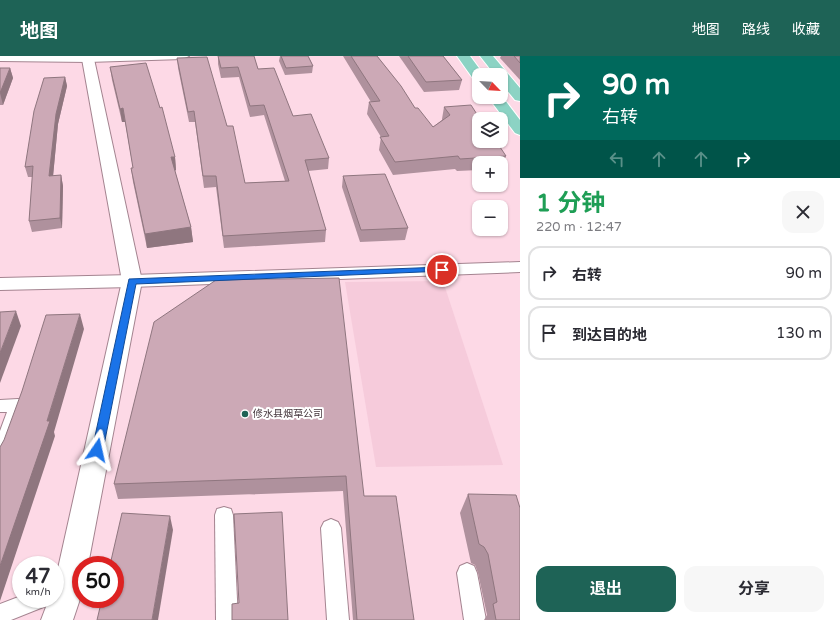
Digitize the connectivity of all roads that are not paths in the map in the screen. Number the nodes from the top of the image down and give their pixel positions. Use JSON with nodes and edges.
{"nodes":[{"id":1,"x":183,"y":56,"type":"edge"},
{"id":2,"x":463,"y":56,"type":"edge"},
{"id":3,"x":486,"y":56,"type":"edge"},
{"id":4,"x":0,"y":58,"type":"edge"},
{"id":5,"x":88,"y":58,"type":"edge"},
{"id":6,"x":472,"y":68,"type":"edge"},
{"id":7,"x":520,"y":97,"type":"edge"},
{"id":8,"x":500,"y":104,"type":"edge"},
{"id":9,"x":520,"y":130,"type":"edge"},
{"id":10,"x":520,"y":267,"type":"edge"},
{"id":11,"x":132,"y":281,"type":"junction"},
{"id":12,"x":0,"y":284,"type":"edge"},
{"id":13,"x":0,"y":406,"type":"edge"},
{"id":14,"x":0,"y":454,"type":"edge"},
{"id":15,"x":224,"y":515,"type":"dead end"},
{"id":16,"x":331,"y":528,"type":"dead end"},
{"id":17,"x":467,"y":573,"type":"dead end"},
{"id":18,"x":64,"y":581,"type":"edge"},
{"id":19,"x":16,"y":608,"type":"edge"},
{"id":20,"x":59,"y":608,"type":"edge"},
{"id":21,"x":0,"y":614,"type":"edge"},
{"id":22,"x":57,"y":620,"type":"edge"},
{"id":23,"x":227,"y":620,"type":"edge"},
{"id":24,"x":338,"y":620,"type":"edge"},
{"id":25,"x":476,"y":620,"type":"edge"}],
"edges":[{"from":1,"to":5,"type":"street"},
{"from":2,"to":6,"type":"main road"},
{"from":3,"to":7,"type":"main road"},
{"from":4,"to":5,"type":"street"},
{"from":5,"to":11,"type":"main road"},
{"from":8,"to":9,"type":"main road"},
{"from":10,"to":11,"type":"street"},
{"from":11,"to":12,"type":"street"},
{"from":11,"to":18,"type":"main road"},
{"from":13,"to":14,"type":"street"},
{"from":15,"to":23,"type":"street"},
{"from":16,"to":24,"type":"street"},
{"from":17,"to":25,"type":"street"},
{"from":19,"to":21,"type":"street"},
{"from":20,"to":22,"type":"main road"}]}
